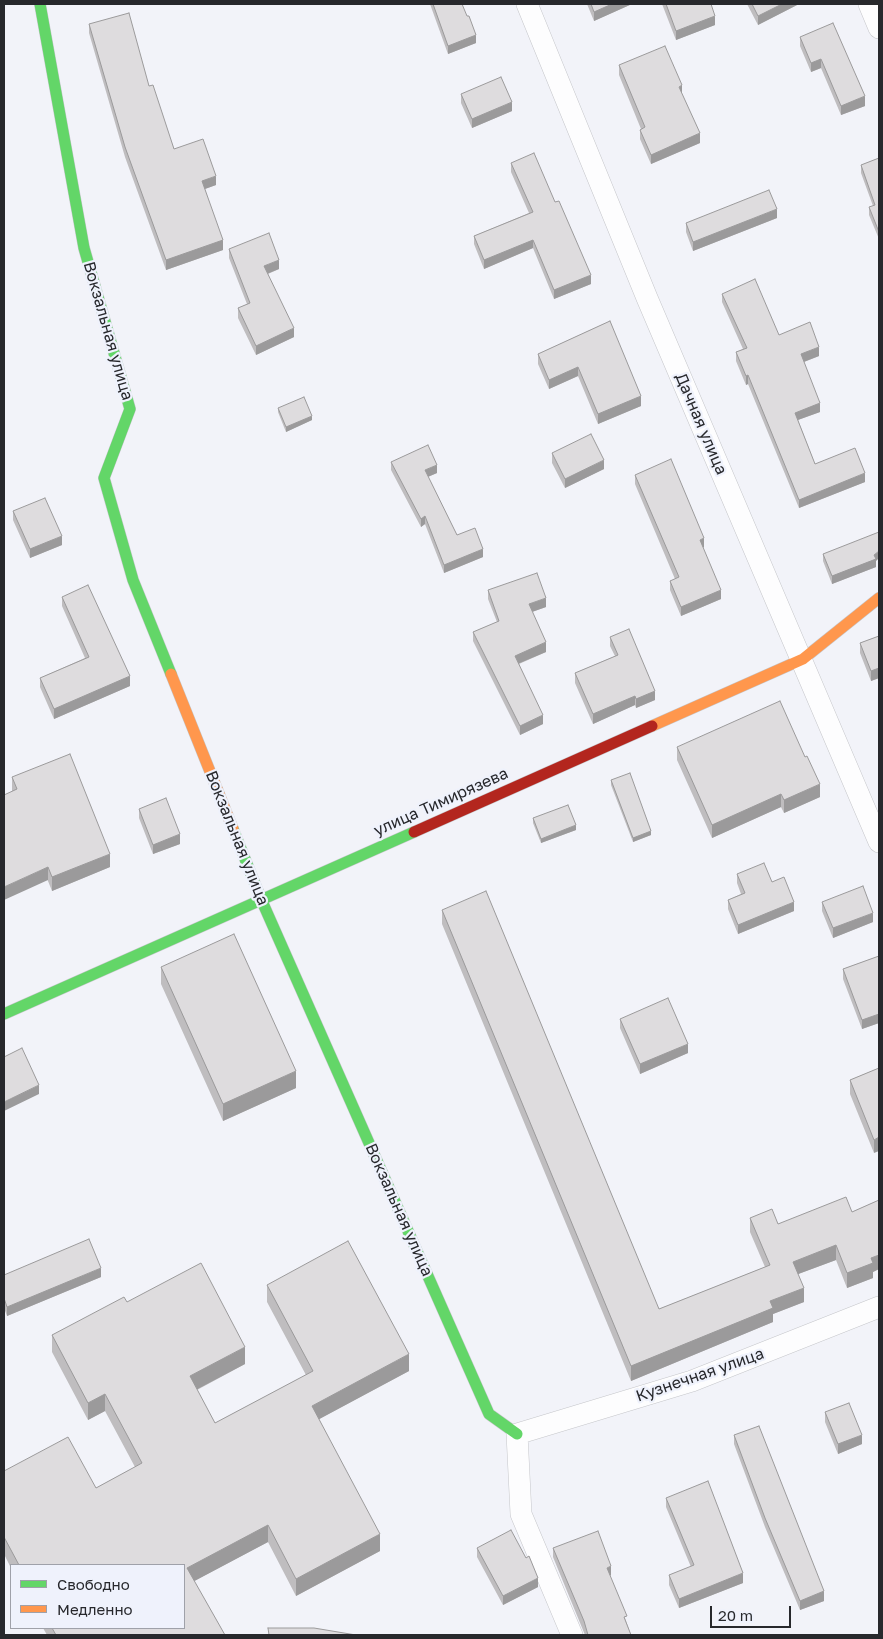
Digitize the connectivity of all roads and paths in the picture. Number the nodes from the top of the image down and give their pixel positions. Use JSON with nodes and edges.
{"nodes":[{"id":1,"x":40,"y":4,"type":"edge"},
{"id":2,"x":527,"y":4,"type":"edge"},
{"id":3,"x":869,"y":4,"type":"edge"},
{"id":4,"x":879,"y":28,"type":"edge"},
{"id":5,"x":879,"y":598,"type":"edge"},
{"id":6,"x":803,"y":659,"type":"junction"},
{"id":7,"x":879,"y":842,"type":"edge"},
{"id":8,"x":261,"y":899,"type":"junction"},
{"id":9,"x":4,"y":1014,"type":"edge"},
{"id":10,"x":879,"y":1307,"type":"edge"},
{"id":11,"x":517,"y":1434,"type":"junction"},
{"id":12,"x":572,"y":1635,"type":"edge"}],
"edges":[{"from":1,"to":8,"type":"street","name":"Вокзальная улица"},
{"from":2,"to":6,"type":"street","name":"Дачная улица"},
{"from":3,"to":4,"type":"street"},
{"from":5,"to":6,"type":"street","name":"улица Тимирязева"},
{"from":6,"to":7,"type":"street","name":"Дачная улица"},
{"from":6,"to":8,"type":"street","name":"улица Тимирязева"},
{"from":8,"to":9,"type":"street","name":"улица Тимирязева"},
{"from":8,"to":11,"type":"street","name":"Вокзальная улица"},
{"from":10,"to":11,"type":"street","name":"Кузнечная улица"},
{"from":11,"to":12,"type":"street"}]}
